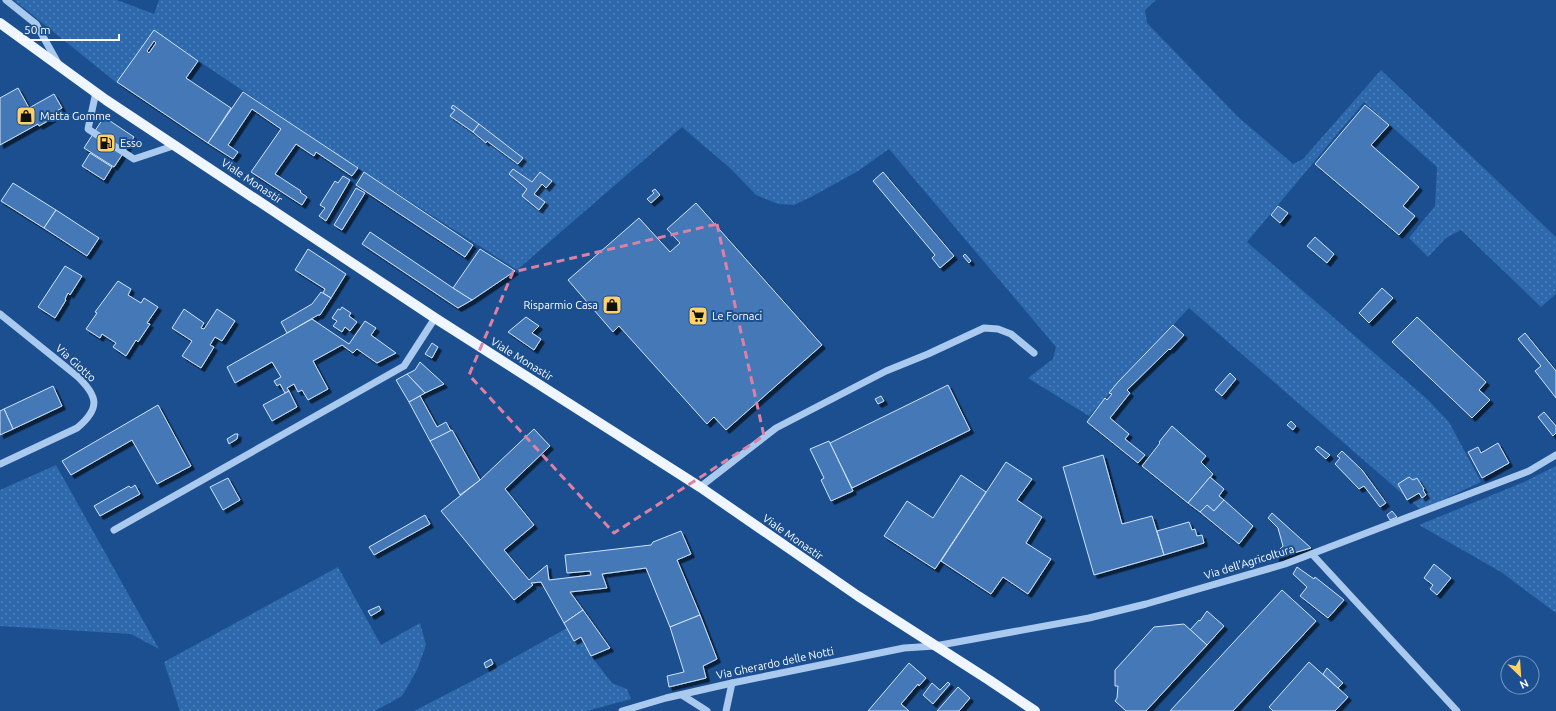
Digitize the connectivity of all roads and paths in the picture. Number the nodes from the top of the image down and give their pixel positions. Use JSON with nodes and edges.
{"nodes":[{"id":1,"x":6,"y":0,"type":"edge"},
{"id":2,"x":0,"y":23,"type":"edge"},
{"id":3,"x":60,"y":67,"type":"junction"},
{"id":4,"x":96,"y":92,"type":"junction"},
{"id":5,"x":176,"y":145,"type":"junction"},
{"id":6,"x":0,"y":314,"type":"edge"},
{"id":7,"x":435,"y":318,"type":"junction"},
{"id":8,"x":1034,"y":353,"type":"dead end"},
{"id":9,"x":1556,"y":455,"type":"edge"},
{"id":10,"x":0,"y":464,"type":"edge"},
{"id":11,"x":700,"y":487,"type":"junction"},
{"id":12,"x":114,"y":530,"type":"dead end"},
{"id":13,"x":1312,"y":554,"type":"junction"},
{"id":14,"x":935,"y":646,"type":"junction"},
{"id":15,"x":732,"y":683,"type":"junction"},
{"id":16,"x":682,"y":695,"type":"junction"},
{"id":17,"x":622,"y":711,"type":"edge"},
{"id":18,"x":707,"y":711,"type":"edge"},
{"id":19,"x":726,"y":711,"type":"edge"},
{"id":20,"x":1035,"y":711,"type":"edge"},
{"id":21,"x":1457,"y":711,"type":"edge"}],
"edges":[{"from":1,"to":3,"type":"street"},
{"from":2,"to":3,"type":"main road","name":"Viale Monastir"},
{"from":3,"to":4,"type":"main road","name":"Viale Monastir"},
{"from":4,"to":5,"type":"main road","name":"Viale Monastir"},
{"from":4,"to":5,"type":"street"},
{"from":5,"to":7,"type":"main road","name":"Viale Monastir"},
{"from":6,"to":10,"type":"street","name":"Via Giotto"},
{"from":7,"to":11,"type":"main road","name":"Viale Monastir"},
{"from":7,"to":12,"type":"street"},
{"from":8,"to":11,"type":"street"},
{"from":9,"to":13,"type":"street","name":"Via dell'Agricoltura"},
{"from":11,"to":14,"type":"main road","name":"Viale Monastir"},
{"from":13,"to":14,"type":"street","name":"Via dell'Agricoltura"},
{"from":13,"to":21,"type":"street"},
{"from":14,"to":15,"type":"street","name":"Via Gherardo delle Notti"},
{"from":14,"to":20,"type":"main road","name":"Viale Monastir"},
{"from":15,"to":16,"type":"street","name":"Via Gherardo delle Notti"},
{"from":15,"to":19,"type":"street"},
{"from":16,"to":17,"type":"street","name":"Via Gherardo delle Notti"},
{"from":16,"to":18,"type":"street"}]}
